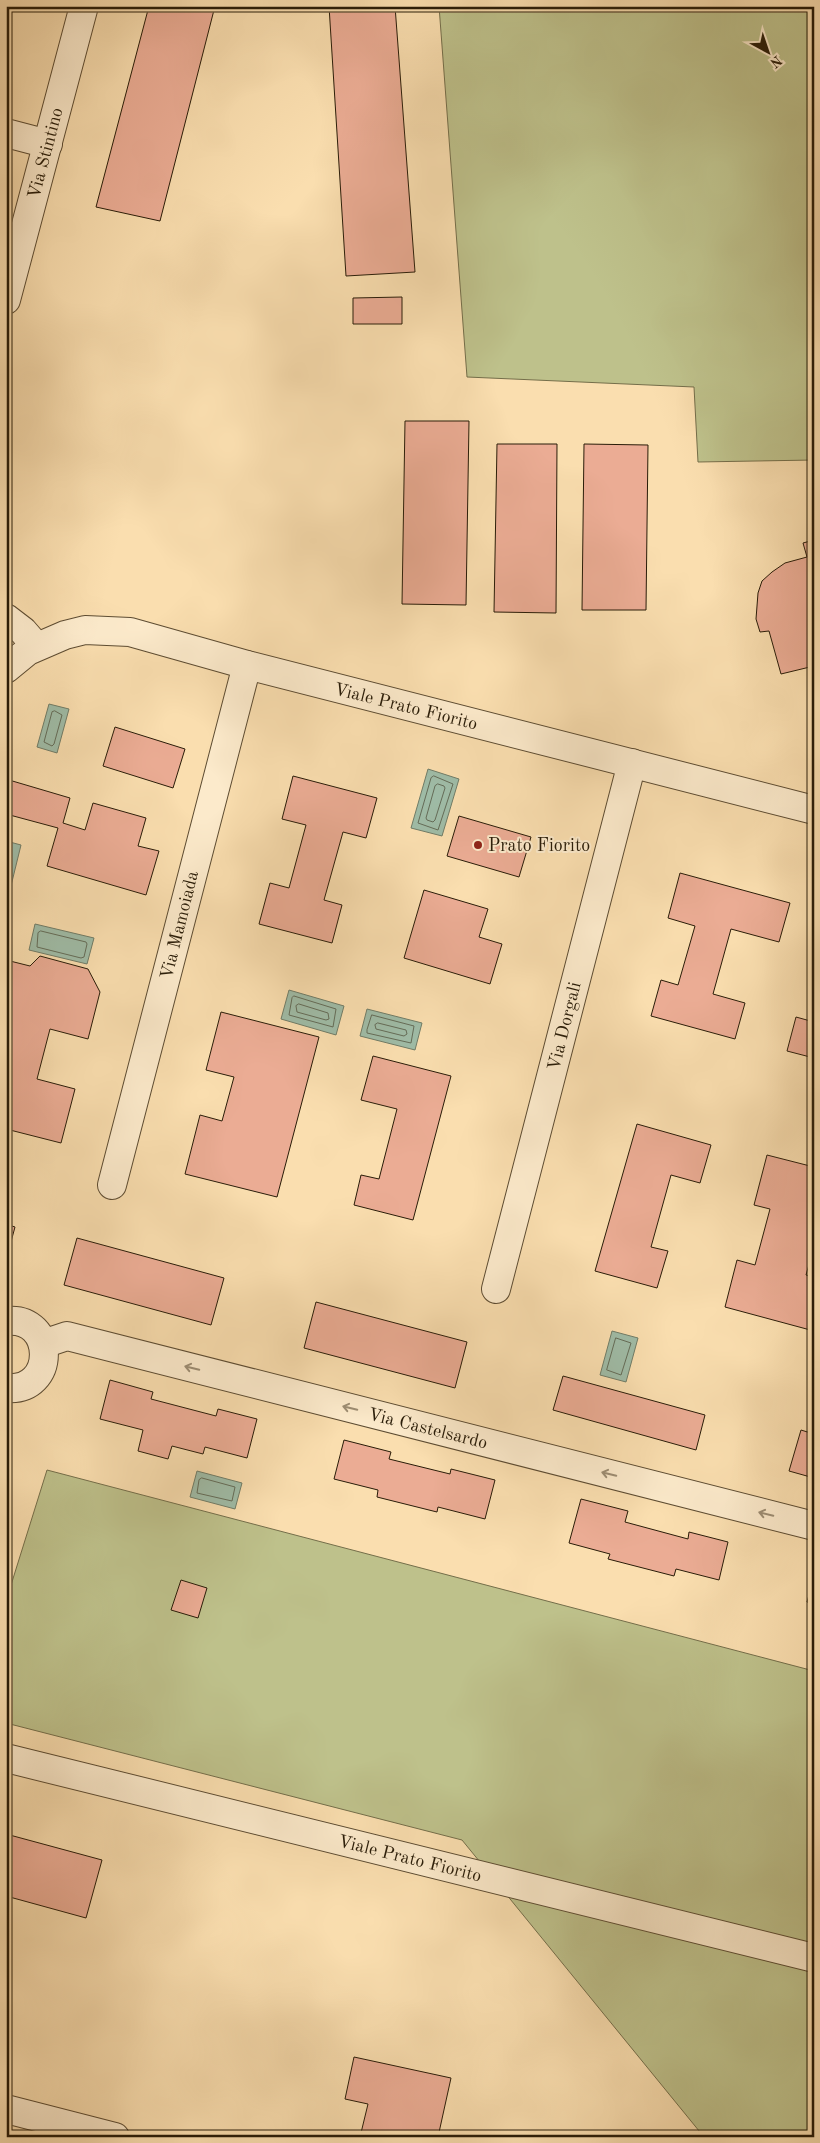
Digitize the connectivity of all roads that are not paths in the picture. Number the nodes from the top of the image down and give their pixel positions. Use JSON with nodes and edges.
{"nodes":[{"id":1,"x":84,"y":6,"type":"edge"},
{"id":2,"x":6,"y":133,"type":"edge"},
{"id":3,"x":48,"y":144,"type":"junction"},
{"id":4,"x":6,"y":300,"type":"edge"},
{"id":5,"x":6,"y":618,"type":"edge"},
{"id":6,"x":36,"y":646,"type":"junction"},
{"id":7,"x":246,"y":665,"type":"junction"},
{"id":8,"x":6,"y":669,"type":"edge"},
{"id":9,"x":632,"y":763,"type":"junction"},
{"id":10,"x":814,"y":810,"type":"edge"},
{"id":11,"x":112,"y":1186,"type":"dead end"},
{"id":12,"x":496,"y":1290,"type":"dead end"},
{"id":13,"x":6,"y":1321,"type":"edge"},
{"id":14,"x":44,"y":1344,"type":"junction"},
{"id":15,"x":6,"y":1388,"type":"edge"},
{"id":16,"x":814,"y":1526,"type":"edge"},
{"id":17,"x":6,"y":1758,"type":"edge"},
{"id":18,"x":814,"y":1958,"type":"edge"},
{"id":19,"x":6,"y":2109,"type":"edge"},
{"id":20,"x":115,"y":2137,"type":"edge"}],
"edges":[{"from":1,"to":3,"type":"street","name":"Via Stintino"},
{"from":2,"to":3,"type":"street"},
{"from":3,"to":4,"type":"street","name":"Via Stintino"},
{"from":5,"to":6,"type":"street"},
{"from":6,"to":7,"type":"street","name":"Viale Prato Fiorito"},
{"from":6,"to":8,"type":"street","name":"Viale Prato Fiorito"},
{"from":7,"to":9,"type":"street","name":"Viale Prato Fiorito"},
{"from":7,"to":11,"type":"street","name":"Via Mamoiada"},
{"from":9,"to":10,"type":"street","name":"Viale Prato Fiorito"},
{"from":9,"to":12,"type":"street","name":"Via Dorgali"},
{"from":13,"to":14,"type":"street"},
{"from":14,"to":15,"type":"street"},
{"from":16,"to":14,"type":"street","name":"Via Castelsardo","one_way":true},
{"from":17,"to":18,"type":"street","name":"Viale Prato Fiorito"},
{"from":19,"to":20,"type":"street"}]}
